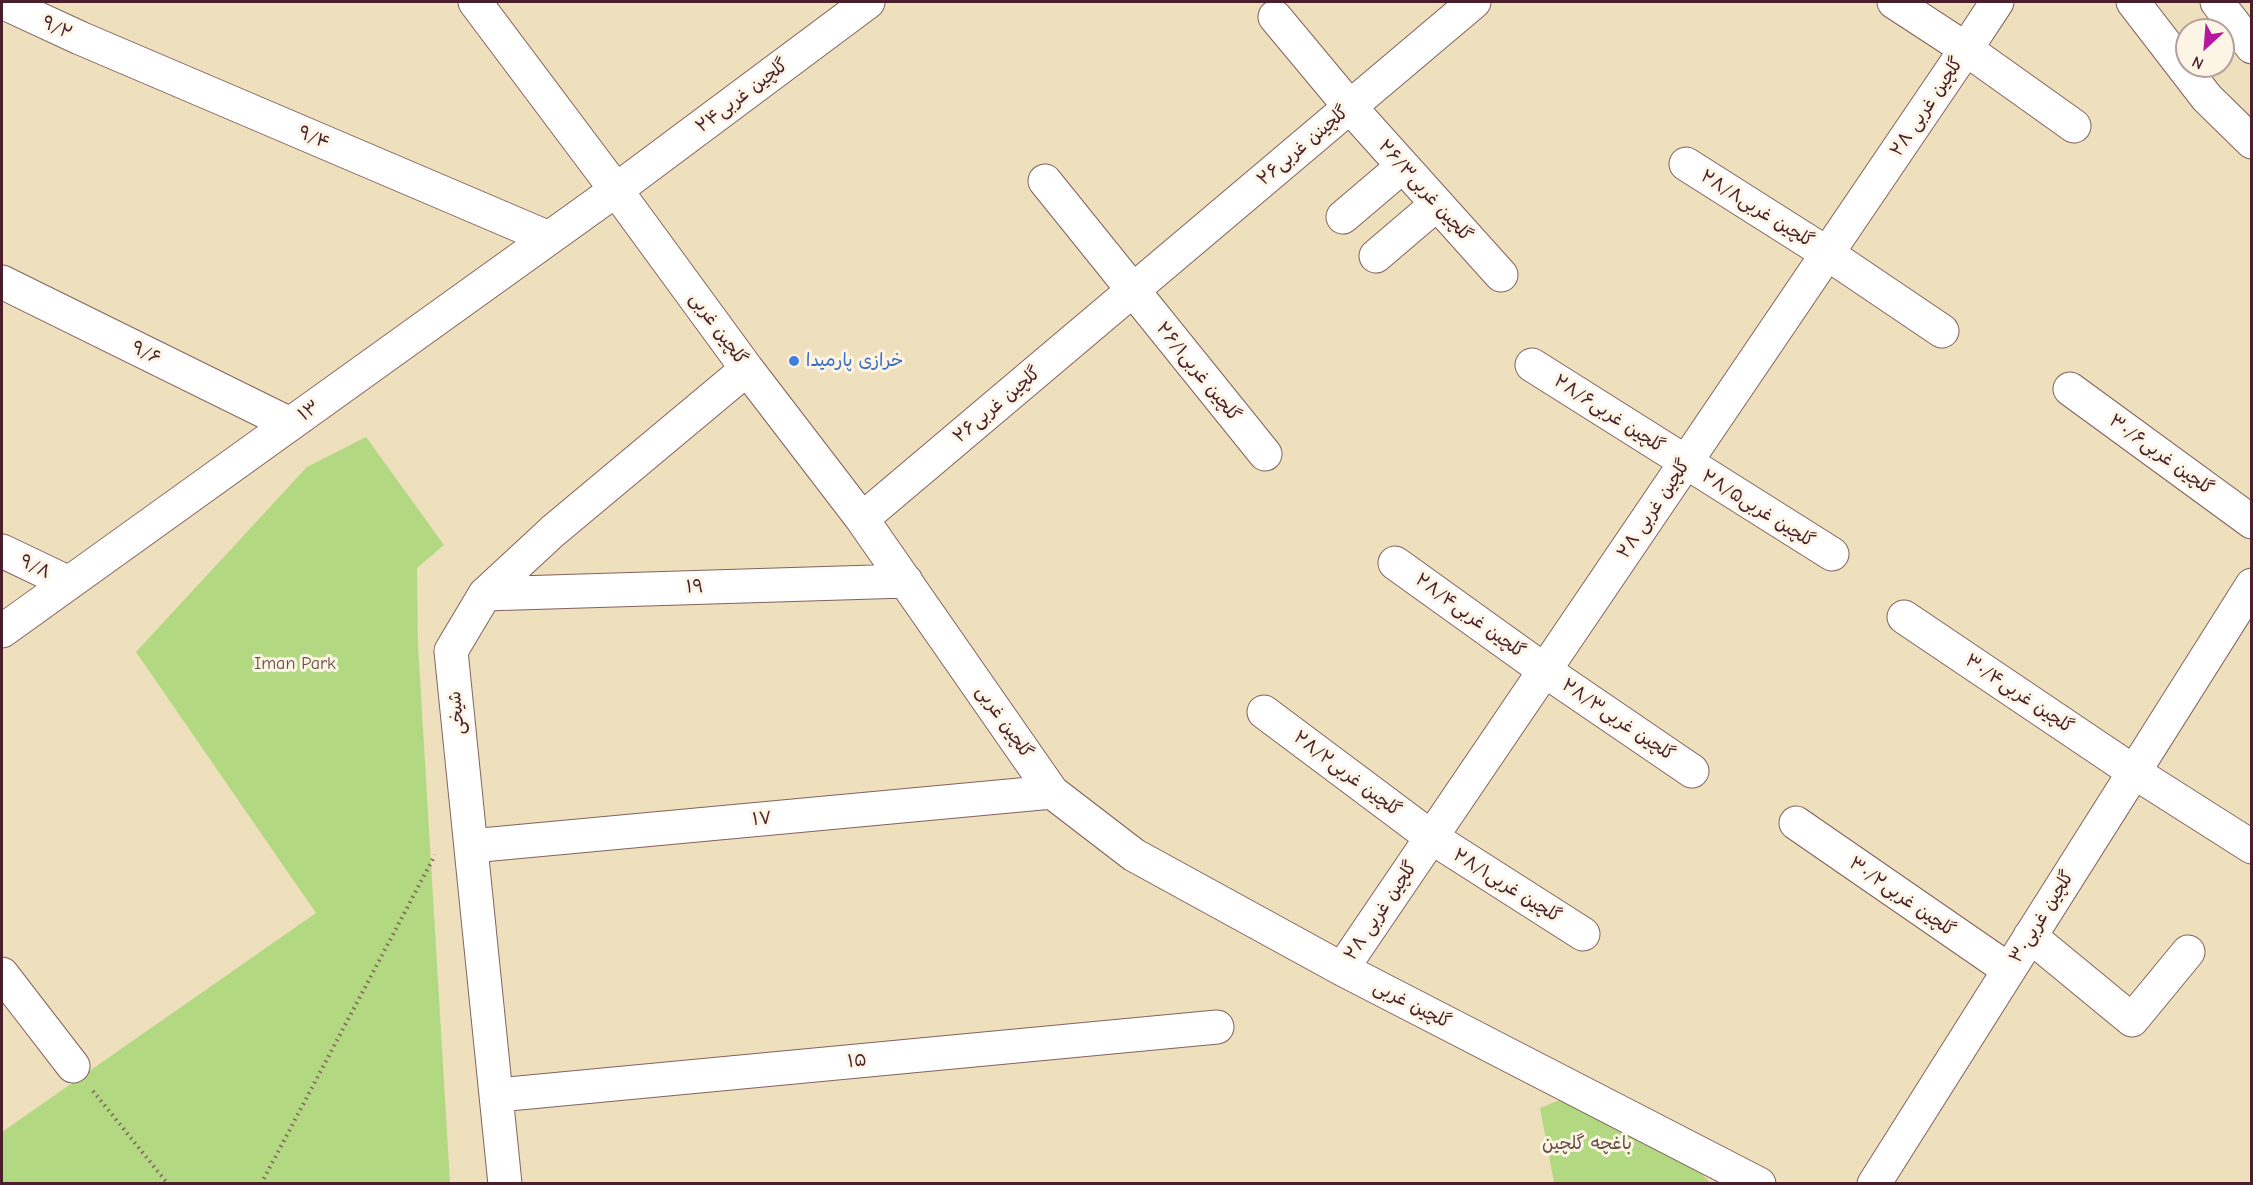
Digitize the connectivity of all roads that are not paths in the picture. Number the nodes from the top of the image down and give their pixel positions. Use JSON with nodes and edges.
{"nodes":[{"id":1,"x":2,"y":2,"type":"edge"},
{"id":2,"x":475,"y":2,"type":"edge"},
{"id":3,"x":868,"y":2,"type":"edge"},
{"id":4,"x":1474,"y":2,"type":"edge"},
{"id":5,"x":1894,"y":2,"type":"edge"},
{"id":6,"x":1997,"y":2,"type":"edge"},
{"id":7,"x":2133,"y":2,"type":"edge"},
{"id":8,"x":1275,"y":17,"type":"dead end"},
{"id":9,"x":80,"y":38,"type":"joint"},
{"id":10,"x":1966,"y":49,"type":"junction"},
{"id":11,"x":1350,"y":107,"type":"junction"},
{"id":12,"x":2074,"y":126,"type":"dead end"},
{"id":13,"x":2252,"y":142,"type":"edge"},
{"id":14,"x":1686,"y":164,"type":"dead end"},
{"id":15,"x":1403,"y":166,"type":"junction"},
{"id":16,"x":1045,"y":181,"type":"dead end"},
{"id":17,"x":616,"y":190,"type":"junction"},
{"id":18,"x":1437,"y":204,"type":"junction"},
{"id":19,"x":1343,"y":217,"type":"dead end"},
{"id":20,"x":549,"y":238,"type":"junction"},
{"id":21,"x":1828,"y":254,"type":"junction"},
{"id":22,"x":1376,"y":256,"type":"dead end"},
{"id":23,"x":1501,"y":276,"type":"dead end"},
{"id":24,"x":2,"y":282,"type":"edge"},
{"id":25,"x":1132,"y":291,"type":"junction"},
{"id":26,"x":1942,"y":331,"type":"dead end"},
{"id":27,"x":1532,"y":365,"type":"dead end"},
{"id":28,"x":747,"y":369,"type":"junction"},
{"id":29,"x":2070,"y":389,"type":"dead end"},
{"id":30,"x":290,"y":424,"type":"junction"},
{"id":31,"x":1265,"y":454,"type":"dead end"},
{"id":32,"x":1685,"y":463,"type":"junction"},
{"id":33,"x":862,"y":519,"type":"junction"},
{"id":34,"x":2252,"y":522,"type":"edge"},
{"id":35,"x":2,"y":551,"type":"edge"},
{"id":36,"x":1832,"y":554,"type":"dead end"},
{"id":37,"x":1395,"y":563,"type":"dead end"},
{"id":38,"x":906,"y":581,"type":"junction"},
{"id":39,"x":69,"y":583,"type":"junction"},
{"id":40,"x":2252,"y":585,"type":"edge"},
{"id":41,"x":485,"y":594,"type":"junction"},
{"id":42,"x":1904,"y":617,"type":"dead end"},
{"id":43,"x":2240,"y":628,"type":"edge"},
{"id":44,"x":2,"y":631,"type":"edge"},
{"id":45,"x":1544,"y":670,"type":"junction"},
{"id":46,"x":1264,"y":712,"type":"dead end"},
{"id":47,"x":1692,"y":771,"type":"dead end"},
{"id":48,"x":2134,"y":772,"type":"junction"},
{"id":49,"x":1052,"y":792,"type":"junction"},
{"id":50,"x":1796,"y":823,"type":"dead end"},
{"id":51,"x":1431,"y":837,"type":"junction"},
{"id":52,"x":471,"y":846,"type":"junction"},
{"id":53,"x":2252,"y":847,"type":"edge"},
{"id":54,"x":1583,"y":934,"type":"dead end"},
{"id":55,"x":2030,"y":936,"type":"junction"},
{"id":56,"x":2188,"y":952,"type":"dead end"},
{"id":57,"x":1342,"y":969,"type":"junction"},
{"id":58,"x":2009,"y":970,"type":"junction"},
{"id":59,"x":2,"y":974,"type":"edge"},
{"id":60,"x":1217,"y":1027,"type":"dead end"},
{"id":61,"x":73,"y":1066,"type":"road end"},
{"id":62,"x":498,"y":1095,"type":"junction"},
{"id":63,"x":505,"y":1184,"type":"edge"},
{"id":64,"x":1759,"y":1184,"type":"edge"},
{"id":65,"x":1874,"y":1184,"type":"edge"}],
"edges":[{"from":1,"to":9,"type":"street","name":"۹/۲"},
{"from":2,"to":17,"type":"street","name":"گلچین غربی"},
{"from":3,"to":17,"type":"street","name":"گلچین غربی۲۴"},
{"from":4,"to":11,"type":"street","name":"گلچینن غربی۲۶"},
{"from":5,"to":10,"type":"street"},
{"from":6,"to":10,"type":"street","name":"گلچین غربی ۲۸"},
{"from":7,"to":13,"type":"street"},
{"from":8,"to":11,"type":"street","name":"گلچین غربی۲۶/۳"},
{"from":9,"to":20,"type":"street","name":"۹/۴"},
{"from":10,"to":12,"type":"street"},
{"from":10,"to":21,"type":"street","name":"گلچین غربی ۲۸"},
{"from":11,"to":15,"type":"street","name":"گلچین غربی۲۶/۳"},
{"from":11,"to":25,"type":"street","name":"گلچینن غربی۲۶"},
{"from":14,"to":21,"type":"street","name":"گلچین غربی۲۸/۸"},
{"from":15,"to":18,"type":"street","name":"گلچین غربی۲۶/۳"},
{"from":15,"to":19,"type":"street"},
{"from":16,"to":25,"type":"street","name":"گلچین غربی۲۶/۱"},
{"from":17,"to":20,"type":"street","name":"۱۳"},
{"from":17,"to":28,"type":"street","name":"گلچین غربی"},
{"from":18,"to":22,"type":"street"},
{"from":18,"to":23,"type":"street","name":"گلچین غربی۲۶/۳"},
{"from":20,"to":30,"type":"street","name":"۱۳"},
{"from":21,"to":26,"type":"street","name":"گلچین غربی۲۸/۸"},
{"from":21,"to":32,"type":"street","name":"گلچین غربی ۲۸"},
{"from":24,"to":30,"type":"street","name":"۹/۶"},
{"from":25,"to":31,"type":"street","name":"گلچین غربی۲۶/۱"},
{"from":25,"to":33,"type":"street","name":"گلچین غربی۲۶"},
{"from":27,"to":32,"type":"street","name":"گلچین غربی۲۸/۶"},
{"from":28,"to":33,"type":"street","name":"گلچین غربی"},
{"from":28,"to":41,"type":"street","name":"شیخی"},
{"from":29,"to":34,"type":"street","name":"گلچین غربی۳۰/۶"},
{"from":30,"to":39,"type":"street","name":"۱۳"},
{"from":32,"to":36,"type":"street","name":"گلچین غربی۲۸/۵"},
{"from":32,"to":45,"type":"street","name":"گلچین غربی ۲۸"},
{"from":33,"to":38,"type":"street","name":"گلچین غربی"},
{"from":35,"to":39,"type":"street","name":"۹/۸"},
{"from":37,"to":45,"type":"street","name":"گلچین غربی۲۸/۴"},
{"from":38,"to":41,"type":"street","name":"۱۹"},
{"from":38,"to":49,"type":"street","name":"گلچین غربی"},
{"from":39,"to":44,"type":"street","name":"۱۳"},
{"from":40,"to":43,"type":"street","name":"گلچین غربی۳۰"},
{"from":41,"to":52,"type":"street","name":"شیخی"},
{"from":42,"to":48,"type":"street","name":"گلچین غربی۳۰/۴"},
{"from":43,"to":48,"type":"street","name":"گلچین غربی۳۰"},
{"from":45,"to":47,"type":"street","name":"گلچین غربی۲۸/۳"},
{"from":45,"to":51,"type":"street","name":"گلچین غربی ۲۸"},
{"from":46,"to":51,"type":"street","name":"گلچین غربی۲۸/۲"},
{"from":48,"to":53,"type":"street","name":"گلچین غربی۳۰/۴"},
{"from":48,"to":55,"type":"street","name":"گلچین غربی۳۰"},
{"from":49,"to":52,"type":"street","name":"۱۷"},
{"from":49,"to":57,"type":"street","name":"گلچین غربی"},
{"from":50,"to":58,"type":"street","name":"گلچین غربی۳۰/۲"},
{"from":51,"to":54,"type":"street","name":"گلچین غربی۲۸/۱"},
{"from":51,"to":57,"type":"street","name":"گلچین غربی ۲۸"},
{"from":52,"to":62,"type":"street","name":"شیخی"},
{"from":55,"to":56,"type":"street"},
{"from":55,"to":58,"type":"street","name":"گلچین غربی۳۰"},
{"from":57,"to":64,"type":"street","name":"گلچین غربی"},
{"from":58,"to":65,"type":"street","name":"گلچین غربی۳۰"},
{"from":59,"to":61,"type":"street"},
{"from":60,"to":62,"type":"street","name":"۱۵"},
{"from":62,"to":63,"type":"street","name":"شیخی"}]}
